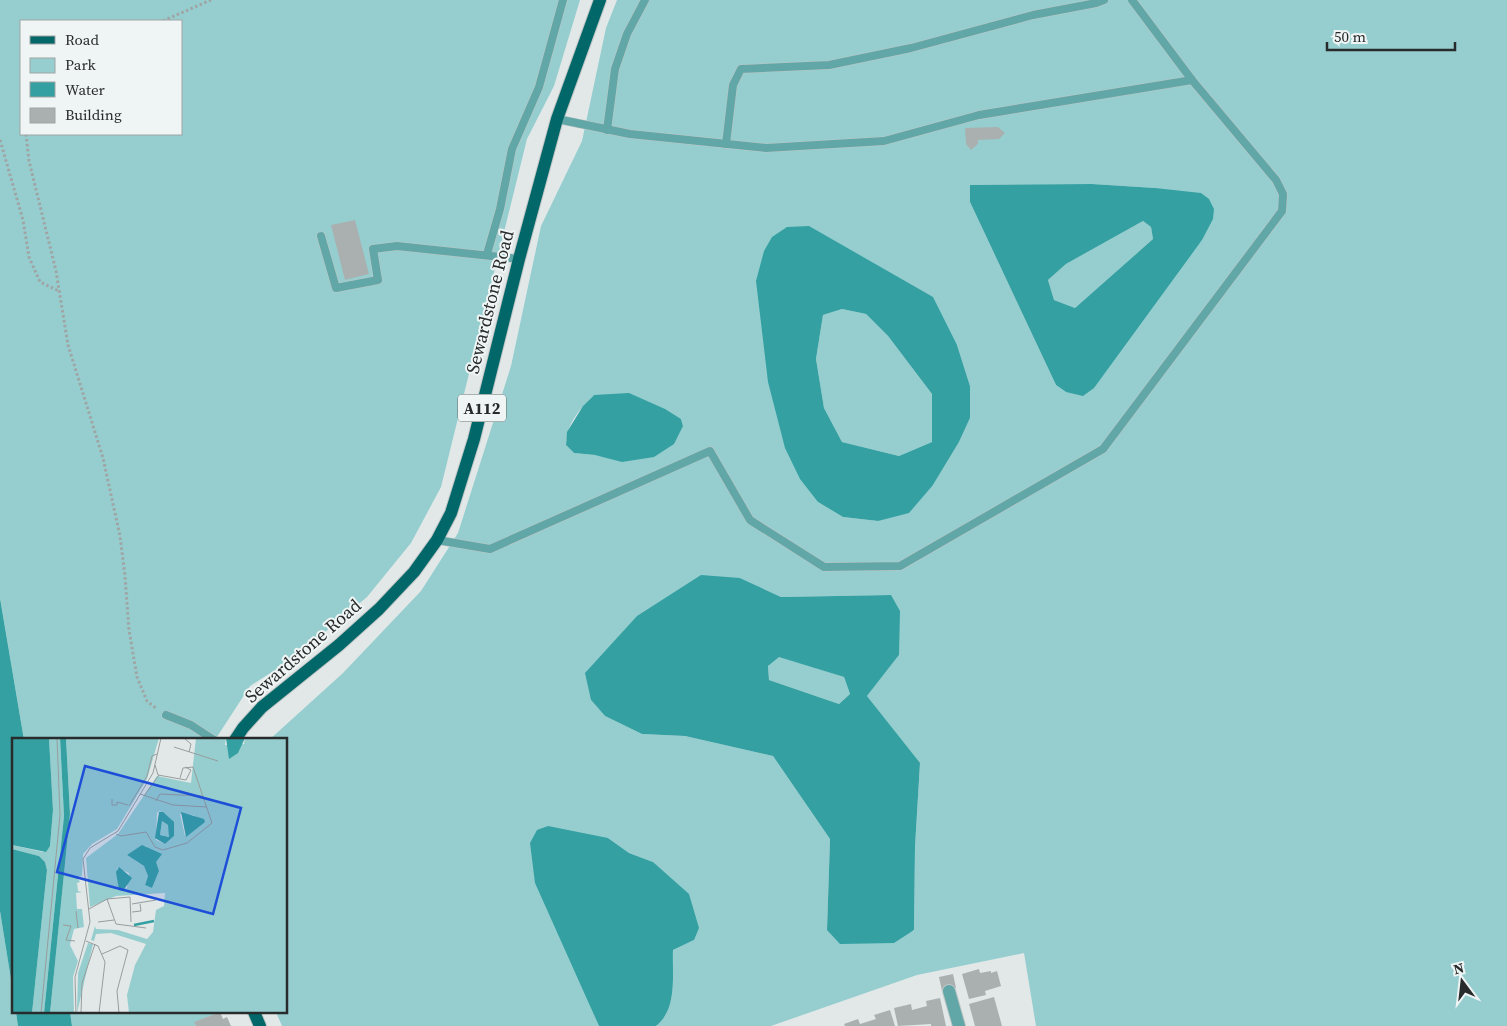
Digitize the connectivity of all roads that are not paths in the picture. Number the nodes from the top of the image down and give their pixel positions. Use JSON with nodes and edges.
{"nodes":[{"id":1,"x":563,"y":0,"type":"edge"},
{"id":2,"x":600,"y":0,"type":"edge"},
{"id":3,"x":645,"y":0,"type":"edge"},
{"id":4,"x":1104,"y":0,"type":"edge"},
{"id":5,"x":1132,"y":0,"type":"edge"},
{"id":6,"x":1192,"y":80,"type":"junction"},
{"id":7,"x":558,"y":119,"type":"junction"},
{"id":8,"x":607,"y":130,"type":"junction"},
{"id":9,"x":726,"y":144,"type":"junction"},
{"id":10,"x":321,"y":236,"type":"dead end"},
{"id":11,"x":487,"y":254,"type":"junction"},
{"id":12,"x":518,"y":259,"type":"junction"},
{"id":13,"x":437,"y":540,"type":"junction"},
{"id":14,"x":166,"y":715,"type":"road end"},
{"id":15,"x":211,"y":738,"type":"edge"},
{"id":16,"x":236,"y":738,"type":"edge"},
{"id":17,"x":949,"y":991,"type":"dead end"},
{"id":18,"x":255,"y":1014,"type":"edge"},
{"id":19,"x":260,"y":1026,"type":"edge"},
{"id":20,"x":959,"y":1026,"type":"edge"}],
"edges":[{"from":1,"to":11,"type":"lane"},
{"from":2,"to":7,"type":"main road","name":"Sewardstone Road","number":"A112"},
{"from":3,"to":8,"type":"lane"},
{"from":4,"to":9,"type":"lane"},
{"from":5,"to":6,"type":"lane"},
{"from":6,"to":9,"type":"lane"},
{"from":6,"to":13,"type":"lane"},
{"from":7,"to":8,"type":"lane"},
{"from":7,"to":12,"type":"main road","name":"Sewardstone Road","number":"A112"},
{"from":8,"to":9,"type":"lane"},
{"from":10,"to":11,"type":"lane"},
{"from":11,"to":12,"type":"lane"},
{"from":12,"to":13,"type":"main road","name":"Sewardstone Road","number":"A112"},
{"from":13,"to":16,"type":"main road","name":"Sewardstone Road","number":"A112"},
{"from":14,"to":15,"type":"lane"},
{"from":17,"to":20,"type":"street"},
{"from":18,"to":19,"type":"main road"}]}
